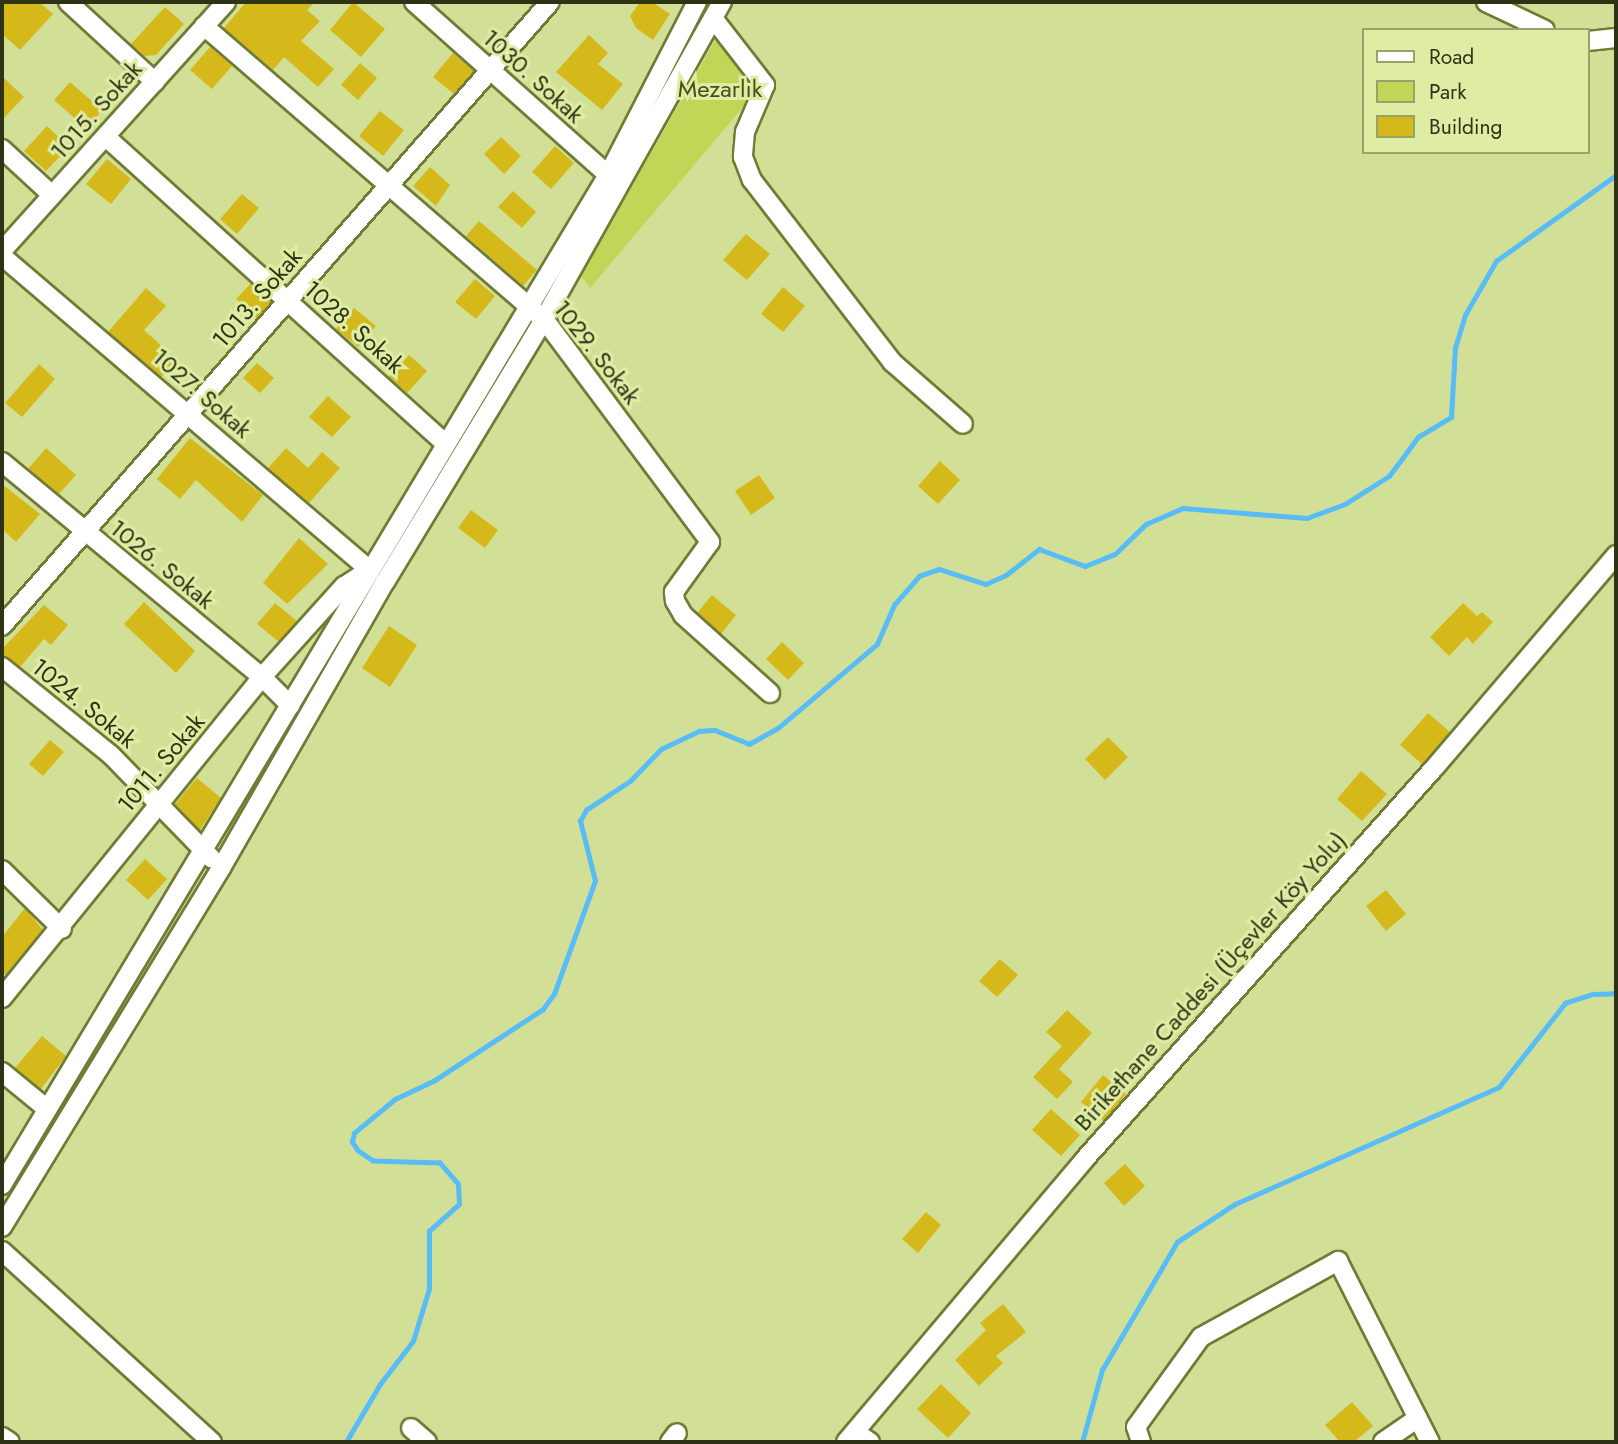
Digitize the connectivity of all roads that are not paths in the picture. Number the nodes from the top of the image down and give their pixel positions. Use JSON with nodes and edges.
{"nodes":[{"id":1,"x":68,"y":2,"type":"edge"},
{"id":2,"x":226,"y":2,"type":"edge"},
{"id":3,"x":414,"y":2,"type":"edge"},
{"id":4,"x":550,"y":2,"type":"edge"},
{"id":5,"x":697,"y":2,"type":"edge"},
{"id":6,"x":722,"y":2,"type":"edge"},
{"id":7,"x":1486,"y":2,"type":"edge"},
{"id":8,"x":713,"y":18,"type":"junction"},
{"id":9,"x":204,"y":26,"type":"junction"},
{"id":10,"x":1541,"y":28,"type":"edge"},
{"id":11,"x":1616,"y":38,"type":"edge"},
{"id":12,"x":1590,"y":41,"type":"edge"},
{"id":13,"x":492,"y":72,"type":"junction"},
{"id":14,"x":155,"y":82,"type":"junction"},
{"id":15,"x":106,"y":137,"type":"junction"},
{"id":16,"x":2,"y":149,"type":"edge"},
{"id":17,"x":614,"y":180,"type":"junction"},
{"id":18,"x":389,"y":185,"type":"junction"},
{"id":19,"x":51,"y":194,"type":"junction"},
{"id":20,"x":2,"y":253,"type":"edge"},
{"id":21,"x":286,"y":299,"type":"junction"},
{"id":22,"x":529,"y":307,"type":"junction"},
{"id":23,"x":544,"y":319,"type":"junction"},
{"id":24,"x":190,"y":414,"type":"junction"},
{"id":25,"x":963,"y":424,"type":"dead end"},
{"id":26,"x":444,"y":442,"type":"junction"},
{"id":27,"x":2,"y":462,"type":"edge"},
{"id":28,"x":84,"y":533,"type":"junction"},
{"id":29,"x":1616,"y":555,"type":"edge"},
{"id":30,"x":369,"y":570,"type":"junction"},
{"id":31,"x":2,"y":626,"type":"edge"},
{"id":32,"x":2,"y":667,"type":"edge"},
{"id":33,"x":262,"y":677,"type":"junction"},
{"id":34,"x":770,"y":693,"type":"dead end"},
{"id":35,"x":290,"y":705,"type":"junction"},
{"id":36,"x":160,"y":802,"type":"junction"},
{"id":37,"x":205,"y":851,"type":"junction"},
{"id":38,"x":221,"y":868,"type":"junction"},
{"id":39,"x":2,"y":870,"type":"edge"},
{"id":40,"x":61,"y":929,"type":"junction"},
{"id":41,"x":2,"y":998,"type":"edge"},
{"id":42,"x":2,"y":1072,"type":"edge"},
{"id":43,"x":47,"y":1110,"type":"junction"},
{"id":44,"x":2,"y":1185,"type":"edge"},
{"id":45,"x":2,"y":1227,"type":"edge"},
{"id":46,"x":2,"y":1251,"type":"edge"},
{"id":47,"x":1418,"y":1418,"type":"junction"},
{"id":48,"x":411,"y":1428,"type":"dead end"},
{"id":49,"x":2,"y":1437,"type":"edge"},
{"id":50,"x":850,"y":1437,"type":"edge"},
{"id":51,"x":10,"y":1442,"type":"edge"},
{"id":52,"x":212,"y":1442,"type":"edge"},
{"id":53,"x":427,"y":1442,"type":"edge"},
{"id":54,"x":870,"y":1442,"type":"edge"},
{"id":55,"x":1142,"y":1442,"type":"edge"},
{"id":56,"x":1383,"y":1442,"type":"edge"},
{"id":57,"x":1430,"y":1442,"type":"edge"}],
"edges":[{"from":1,"to":14,"type":"street"},
{"from":2,"to":9,"type":"street","name":"1015. Sokak"},
{"from":3,"to":13,"type":"street","name":"1030. Sokak"},
{"from":4,"to":13,"type":"street","name":"1013. Sokak"},
{"from":5,"to":17,"type":"street"},
{"from":6,"to":8,"type":"street"},
{"from":7,"to":10,"type":"street"},
{"from":8,"to":17,"type":"street"},
{"from":8,"to":25,"type":"street"},
{"from":9,"to":14,"type":"street","name":"1015. Sokak"},
{"from":9,"to":18,"type":"street","name":"1029. Sokak"},
{"from":11,"to":12,"type":"street"},
{"from":13,"to":17,"type":"street","name":"1030. Sokak"},
{"from":13,"to":18,"type":"street","name":"1013. Sokak"},
{"from":14,"to":15,"type":"street","name":"1015. Sokak"},
{"from":15,"to":19,"type":"street","name":"1015. Sokak"},
{"from":15,"to":21,"type":"street","name":"1028. Sokak"},
{"from":16,"to":19,"type":"street"},
{"from":17,"to":22,"type":"street"},
{"from":17,"to":23,"type":"street"},
{"from":18,"to":21,"type":"street","name":"1013. Sokak"},
{"from":18,"to":22,"type":"street","name":"1029. Sokak"},
{"from":19,"to":20,"type":"street","name":"1015. Sokak"},
{"from":20,"to":24,"type":"street","name":"1027. Sokak"},
{"from":21,"to":24,"type":"street","name":"1013. Sokak"},
{"from":21,"to":26,"type":"street","name":"1028. Sokak"},
{"from":22,"to":23,"type":"street","name":"1029. Sokak"},
{"from":22,"to":26,"type":"street"},
{"from":23,"to":34,"type":"street","name":"1029. Sokak"},
{"from":23,"to":38,"type":"street"},
{"from":24,"to":28,"type":"street","name":"1013. Sokak"},
{"from":24,"to":30,"type":"street","name":"1027. Sokak"},
{"from":26,"to":30,"type":"street"},
{"from":27,"to":28,"type":"street","name":"1026. Sokak"},
{"from":28,"to":31,"type":"street","name":"1013. Sokak"},
{"from":28,"to":33,"type":"street","name":"1026. Sokak"},
{"from":29,"to":50,"type":"street","name":"Birikethane Caddesi (Üçevler Köy Yolu)"},
{"from":30,"to":33,"type":"street","name":"1011. Sokak"},
{"from":30,"to":35,"type":"street"},
{"from":32,"to":36,"type":"street","name":"1024. Sokak"},
{"from":33,"to":35,"type":"street","name":"1026. Sokak"},
{"from":33,"to":36,"type":"street","name":"1011. Sokak"},
{"from":35,"to":37,"type":"street"},
{"from":36,"to":37,"type":"street","name":"1024. Sokak"},
{"from":36,"to":40,"type":"street","name":"1011. Sokak"},
{"from":37,"to":38,"type":"street","name":"1024. Sokak"},
{"from":37,"to":43,"type":"street"},
{"from":38,"to":45,"type":"street"},
{"from":39,"to":40,"type":"street"},
{"from":40,"to":41,"type":"street","name":"1011. Sokak"},
{"from":42,"to":43,"type":"street"},
{"from":43,"to":44,"type":"street"},
{"from":46,"to":52,"type":"street"},
{"from":47,"to":55,"type":"street"},
{"from":47,"to":56,"type":"street"},
{"from":47,"to":57,"type":"street"},
{"from":48,"to":53,"type":"street"},
{"from":49,"to":51,"type":"street"},
{"from":50,"to":54,"type":"street"}]}
